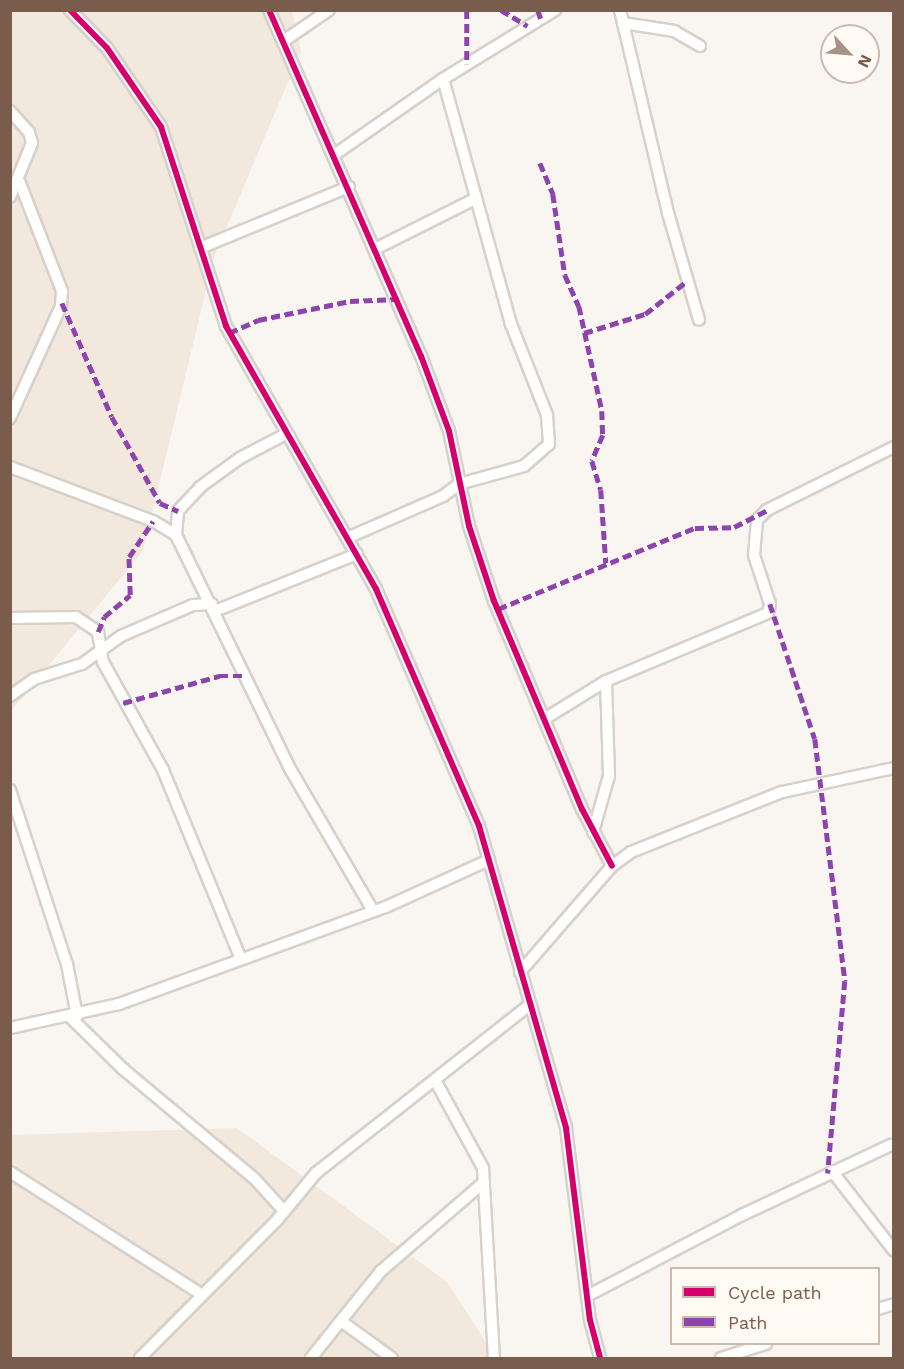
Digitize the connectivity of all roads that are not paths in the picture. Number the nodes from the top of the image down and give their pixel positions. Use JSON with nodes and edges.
{"nodes":[{"id":1,"x":70,"y":10,"type":"edge"},
{"id":2,"x":269,"y":10,"type":"edge"},
{"id":3,"x":329,"y":10,"type":"edge"},
{"id":4,"x":555,"y":10,"type":"edge"},
{"id":5,"x":620,"y":10,"type":"edge"},
{"id":6,"x":623,"y":23,"type":"junction"},
{"id":7,"x":285,"y":40,"type":"junction"},
{"id":8,"x":700,"y":46,"type":"dead end"},
{"id":9,"x":443,"y":79,"type":"junction"},
{"id":10,"x":10,"y":111,"type":"edge"},
{"id":11,"x":334,"y":155,"type":"junction"},
{"id":12,"x":20,"y":183,"type":"junction"},
{"id":13,"x":349,"y":187,"type":"junction"},
{"id":14,"x":10,"y":197,"type":"edge"},
{"id":15,"x":475,"y":199,"type":"junction"},
{"id":16,"x":200,"y":248,"type":"junction"},
{"id":17,"x":377,"y":248,"type":"junction"},
{"id":18,"x":699,"y":320,"type":"dead end"},
{"id":19,"x":11,"y":414,"type":"edge"},
{"id":20,"x":286,"y":434,"type":"junction"},
{"id":21,"x":894,"y":447,"type":"edge"},
{"id":22,"x":10,"y":467,"type":"edge"},
{"id":23,"x":459,"y":484,"type":"junction"},
{"id":24,"x":176,"y":535,"type":"junction"},
{"id":25,"x":347,"y":538,"type":"junction"},
{"id":26,"x":357,"y":554,"type":"junction"},
{"id":27,"x":214,"y":607,"type":"junction"},
{"id":28,"x":10,"y":618,"type":"edge"},
{"id":29,"x":101,"y":649,"type":"junction"},
{"id":30,"x":606,"y":681,"type":"junction"},
{"id":31,"x":10,"y":696,"type":"edge"},
{"id":32,"x":546,"y":718,"type":"junction"},
{"id":33,"x":894,"y":768,"type":"edge"},
{"id":34,"x":10,"y":790,"type":"edge"},
{"id":35,"x":593,"y":832,"type":"junction"},
{"id":36,"x":489,"y":860,"type":"junction"},
{"id":37,"x":612,"y":866,"type":"junction"},
{"id":38,"x":373,"y":911,"type":"junction"},
{"id":39,"x":240,"y":957,"type":"junction"},
{"id":40,"x":519,"y":972,"type":"junction"},
{"id":41,"x":528,"y":1006,"type":"junction"},
{"id":42,"x":74,"y":1017,"type":"junction"},
{"id":43,"x":10,"y":1028,"type":"edge"},
{"id":44,"x":435,"y":1080,"type":"junction"},
{"id":45,"x":891,"y":1145,"type":"dead end"},
{"id":46,"x":832,"y":1171,"type":"junction"},
{"id":47,"x":10,"y":1172,"type":"edge"},
{"id":48,"x":483,"y":1183,"type":"junction"},
{"id":49,"x":284,"y":1211,"type":"junction"},
{"id":50,"x":894,"y":1251,"type":"edge"},
{"id":51,"x":201,"y":1294,"type":"junction"},
{"id":52,"x":587,"y":1296,"type":"junction"},
{"id":53,"x":341,"y":1322,"type":"junction"},
{"id":54,"x":763,"y":1345,"type":"edge"},
{"id":55,"x":140,"y":1359,"type":"edge"},
{"id":56,"x":311,"y":1359,"type":"edge"},
{"id":57,"x":392,"y":1359,"type":"edge"},
{"id":58,"x":494,"y":1359,"type":"edge"},
{"id":59,"x":600,"y":1359,"type":"edge"},
{"id":60,"x":721,"y":1359,"type":"edge"}],
"edges":[{"from":1,"to":16,"type":"street"},
{"from":2,"to":7,"type":"street"},
{"from":3,"to":7,"type":"street"},
{"from":4,"to":9,"type":"street"},
{"from":5,"to":6,"type":"street"},
{"from":6,"to":8,"type":"street"},
{"from":6,"to":18,"type":"street"},
{"from":7,"to":11,"type":"street"},
{"from":9,"to":11,"type":"street"},
{"from":9,"to":15,"type":"street"},
{"from":10,"to":12,"type":"street"},
{"from":11,"to":13,"type":"street"},
{"from":12,"to":14,"type":"street"},
{"from":12,"to":19,"type":"street"},
{"from":13,"to":16,"type":"street"},
{"from":13,"to":17,"type":"street"},
{"from":15,"to":17,"type":"street"},
{"from":15,"to":23,"type":"street"},
{"from":16,"to":20,"type":"street"},
{"from":17,"to":23,"type":"street"},
{"from":20,"to":24,"type":"street"},
{"from":20,"to":25,"type":"street"},
{"from":21,"to":30,"type":"street"},
{"from":22,"to":24,"type":"street"},
{"from":23,"to":25,"type":"street"},
{"from":23,"to":32,"type":"street"},
{"from":24,"to":27,"type":"street"},
{"from":25,"to":26,"type":"street"},
{"from":26,"to":27,"type":"street"},
{"from":26,"to":36,"type":"street"},
{"from":27,"to":29,"type":"street"},
{"from":27,"to":38,"type":"street"},
{"from":28,"to":29,"type":"street"},
{"from":29,"to":31,"type":"street"},
{"from":29,"to":39,"type":"street"},
{"from":30,"to":32,"type":"street"},
{"from":30,"to":35,"type":"street"},
{"from":32,"to":35,"type":"street"},
{"from":33,"to":37,"type":"street"},
{"from":34,"to":42,"type":"street"},
{"from":35,"to":37,"type":"street"},
{"from":36,"to":38,"type":"street"},
{"from":36,"to":40,"type":"street"},
{"from":37,"to":40,"type":"street"},
{"from":38,"to":39,"type":"street"},
{"from":39,"to":42,"type":"street"},
{"from":40,"to":41,"type":"street"},
{"from":41,"to":44,"type":"street"},
{"from":41,"to":52,"type":"street"},
{"from":42,"to":43,"type":"street"},
{"from":42,"to":49,"type":"street"},
{"from":44,"to":48,"type":"street"},
{"from":44,"to":49,"type":"street"},
{"from":45,"to":46,"type":"street"},
{"from":46,"to":50,"type":"street"},
{"from":46,"to":52,"type":"street"},
{"from":47,"to":51,"type":"street"},
{"from":48,"to":53,"type":"street"},
{"from":48,"to":58,"type":"street"},
{"from":49,"to":51,"type":"street"},
{"from":51,"to":55,"type":"street"},
{"from":52,"to":59,"type":"street"},
{"from":53,"to":56,"type":"street"},
{"from":53,"to":57,"type":"street"},
{"from":54,"to":60,"type":"street"}]}
